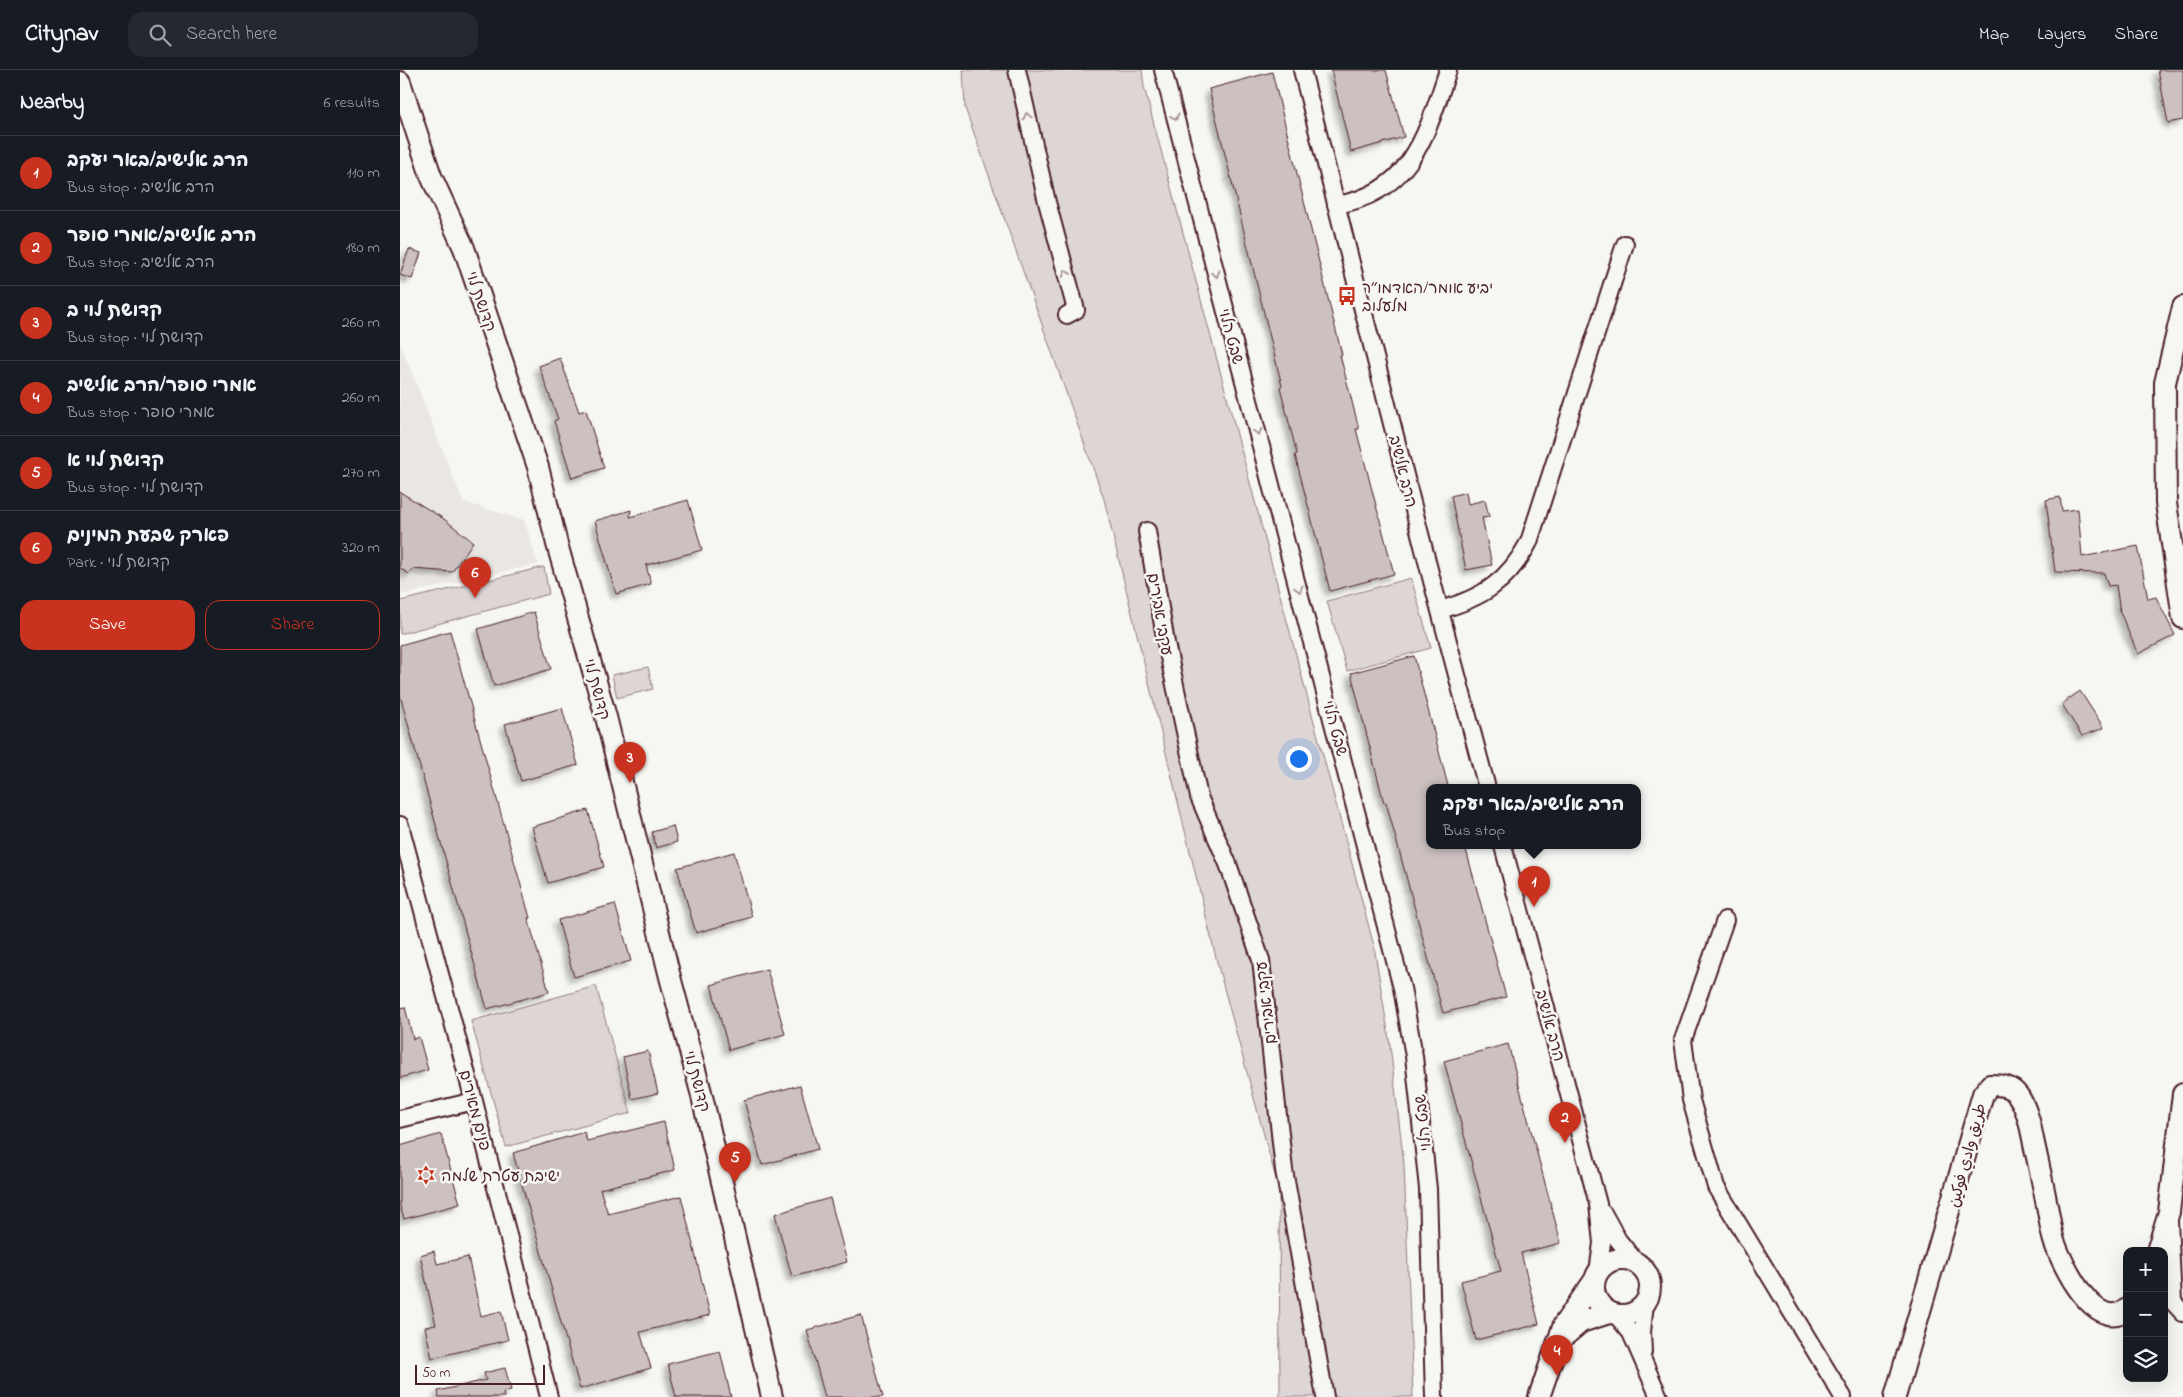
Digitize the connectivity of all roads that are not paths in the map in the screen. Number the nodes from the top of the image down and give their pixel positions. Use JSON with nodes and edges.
{"nodes":[{"id":1,"x":1017,"y":70,"type":"edge"},
{"id":2,"x":1163,"y":70,"type":"edge"},
{"id":3,"x":1302,"y":70,"type":"edge"},
{"id":4,"x":1448,"y":70,"type":"edge"},
{"id":5,"x":400,"y":82,"type":"edge"},
{"id":6,"x":1336,"y":205,"type":"junction"},
{"id":7,"x":1625,"y":244,"type":"dead end"},
{"id":8,"x":2183,"y":307,"type":"edge"},
{"id":9,"x":1067,"y":315,"type":"dead end"},
{"id":10,"x":1147,"y":531,"type":"dead end"},
{"id":11,"x":1440,"y":610,"type":"junction"},
{"id":12,"x":2183,"y":618,"type":"edge"},
{"id":13,"x":1486,"y":784,"type":"edge"},
{"id":14,"x":400,"y":825,"type":"edge"},
{"id":15,"x":1504,"y":849,"type":"edge"},
{"id":16,"x":1725,"y":920,"type":"dead end"},
{"id":17,"x":2183,"y":1094,"type":"edge"},
{"id":18,"x":474,"y":1101,"type":"junction"},
{"id":19,"x":400,"y":1119,"type":"edge"},
{"id":20,"x":1598,"y":1204,"type":"junction"},
{"id":21,"x":2169,"y":1212,"type":"junction"},
{"id":22,"x":2158,"y":1247,"type":"edge"},
{"id":23,"x":1636,"y":1262,"type":"junction"},
{"id":24,"x":1596,"y":1276,"type":"junction"},
{"id":25,"x":1645,"y":1303,"type":"junction"},
{"id":26,"x":2123,"y":1312,"type":"edge"},
{"id":27,"x":2183,"y":1312,"type":"edge"},
{"id":28,"x":1613,"y":1314,"type":"junction"},
{"id":29,"x":1558,"y":1344,"type":"junction"},
{"id":30,"x":1644,"y":1364,"type":"junction"},
{"id":31,"x":549,"y":1397,"type":"edge"},
{"id":32,"x":772,"y":1397,"type":"edge"},
{"id":33,"x":1325,"y":1397,"type":"edge"},
{"id":34,"x":1434,"y":1397,"type":"edge"},
{"id":35,"x":1539,"y":1397,"type":"edge"},
{"id":36,"x":1658,"y":1397,"type":"edge"},
{"id":37,"x":1843,"y":1397,"type":"edge"},
{"id":38,"x":1895,"y":1397,"type":"edge"}],
"edges":[{"from":9,"to":1,"type":"street","one_way":true},
{"from":2,"to":34,"type":"street","name":"שבט הלוי","one_way":true},
{"from":3,"to":6,"type":"street","name":"הרב אלישיב"},
{"from":4,"to":6,"type":"street"},
{"from":5,"to":32,"type":"street","name":"קדושת לוי"},
{"from":6,"to":11,"type":"street","name":"הרב אלישיב"},
{"from":7,"to":11,"type":"street"},
{"from":8,"to":12,"type":"street"},
{"from":10,"to":33,"type":"street","name":"עקבי אבירים"},
{"from":11,"to":13,"type":"street","name":"הרב אלישיב"},
{"from":14,"to":18,"type":"street","name":"פנים מאירים"},
{"from":15,"to":20,"type":"street","name":"הרב אלישיב"},
{"from":16,"to":37,"type":"street"},
{"from":17,"to":21,"type":"street"},
{"from":18,"to":19,"type":"street"},
{"from":18,"to":31,"type":"street","name":"פנים מאירים"},
{"from":20,"to":23,"type":"street"},
{"from":20,"to":24,"type":"street"},
{"from":21,"to":22,"type":"street"},
{"from":21,"to":27,"type":"street"},
{"from":23,"to":24,"type":"street"},
{"from":23,"to":25,"type":"street"},
{"from":24,"to":28,"type":"street"},
{"from":24,"to":29,"type":"street"},
{"from":25,"to":28,"type":"street"},
{"from":25,"to":30,"type":"street"},
{"from":26,"to":38,"type":"street","name":"طريق وادي فوکين"},
{"from":28,"to":29,"type":"street"},
{"from":28,"to":30,"type":"street"},
{"from":29,"to":35,"type":"street"},
{"from":30,"to":36,"type":"street"}]}
